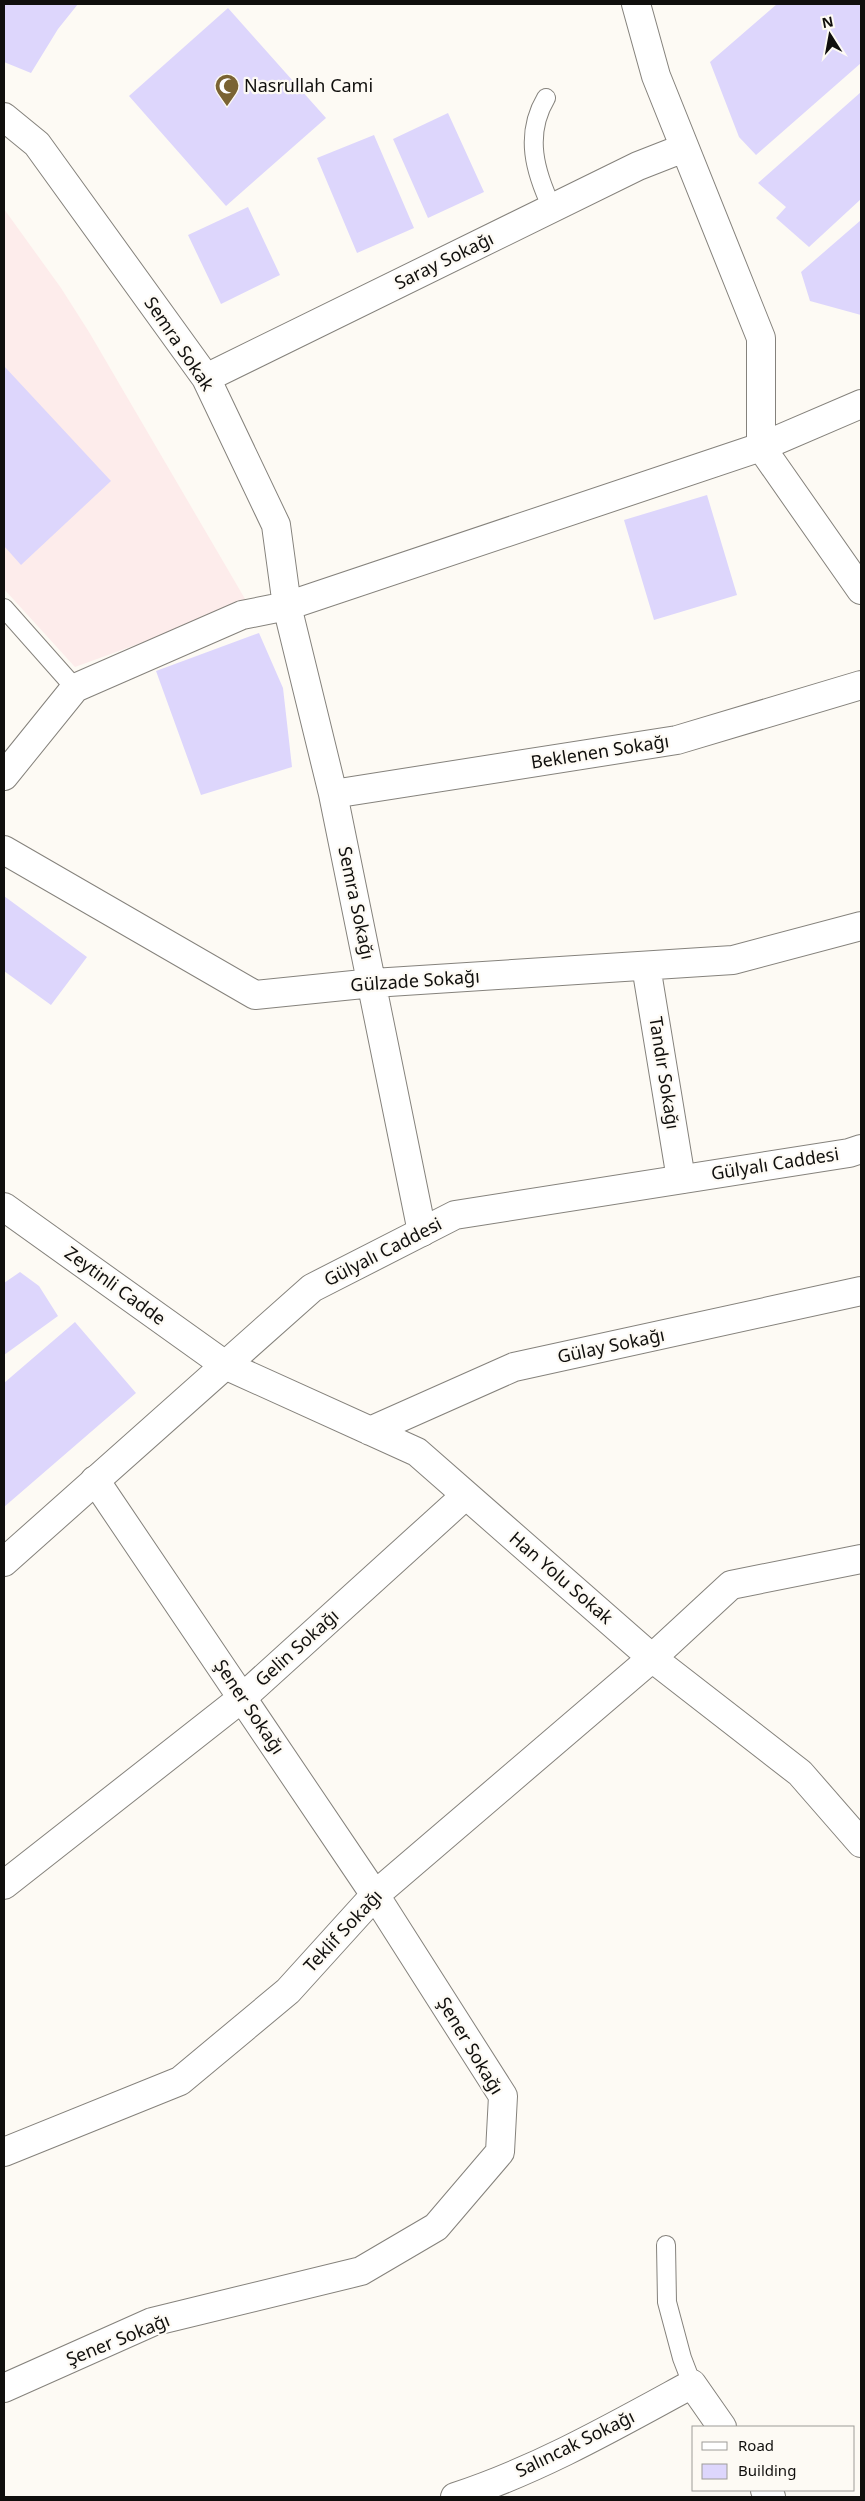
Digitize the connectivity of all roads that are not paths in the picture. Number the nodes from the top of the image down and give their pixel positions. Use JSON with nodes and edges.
{"nodes":[{"id":1,"x":636,"y":4,"type":"edge"},
{"id":2,"x":546,"y":98,"type":"dead end"},
{"id":3,"x":4,"y":117,"type":"edge"},
{"id":4,"x":684,"y":148,"type":"junction"},
{"id":5,"x":552,"y":208,"type":"junction"},
{"id":6,"x":206,"y":378,"type":"junction"},
{"id":7,"x":861,"y":404,"type":"edge"},
{"id":8,"x":761,"y":447,"type":"junction"},
{"id":9,"x":861,"y":590,"type":"edge"},
{"id":10,"x":287,"y":606,"type":"junction"},
{"id":11,"x":4,"y":608,"type":"edge"},
{"id":12,"x":861,"y":685,"type":"edge"},
{"id":13,"x":75,"y":688,"type":"junction"},
{"id":14,"x":4,"y":776,"type":"edge"},
{"id":15,"x":333,"y":794,"type":"junction"},
{"id":16,"x":4,"y":850,"type":"edge"},
{"id":17,"x":861,"y":926,"type":"edge"},
{"id":18,"x":646,"y":966,"type":"junction"},
{"id":19,"x":373,"y":983,"type":"junction"},
{"id":20,"x":861,"y":1149,"type":"edge"},
{"id":21,"x":681,"y":1179,"type":"junction"},
{"id":22,"x":4,"y":1207,"type":"edge"},
{"id":23,"x":422,"y":1232,"type":"junction"},
{"id":24,"x":861,"y":1291,"type":"edge"},
{"id":25,"x":225,"y":1365,"type":"junction"},
{"id":26,"x":370,"y":1431,"type":"junction"},
{"id":27,"x":95,"y":1480,"type":"junction"},
{"id":28,"x":466,"y":1495,"type":"junction"},
{"id":29,"x":861,"y":1559,"type":"edge"},
{"id":30,"x":4,"y":1562,"type":"edge"},
{"id":31,"x":652,"y":1658,"type":"junction"},
{"id":32,"x":242,"y":1698,"type":"junction"},
{"id":33,"x":861,"y":1843,"type":"edge"},
{"id":34,"x":4,"y":1885,"type":"edge"},
{"id":35,"x":375,"y":1895,"type":"junction"},
{"id":36,"x":4,"y":2152,"type":"edge"},
{"id":37,"x":666,"y":2245,"type":"dead end"},
{"id":38,"x":692,"y":2384,"type":"junction"},
{"id":39,"x":4,"y":2388,"type":"edge"},
{"id":40,"x":721,"y":2426,"type":"edge"},
{"id":41,"x":455,"y":2497,"type":"edge"}],
"edges":[{"from":1,"to":4,"type":"street"},
{"from":2,"to":5,"type":"lane"},
{"from":3,"to":6,"type":"street","name":"Semra Sokak"},
{"from":4,"to":5,"type":"street","name":"Saray Sokağı"},
{"from":4,"to":8,"type":"street"},
{"from":5,"to":6,"type":"street","name":"Saray Sokağı"},
{"from":6,"to":10,"type":"street","name":"Semra Sokak"},
{"from":7,"to":8,"type":"street"},
{"from":8,"to":9,"type":"street"},
{"from":8,"to":10,"type":"street"},
{"from":10,"to":13,"type":"street"},
{"from":10,"to":15,"type":"street","name":"Semra Sokağı"},
{"from":11,"to":13,"type":"lane"},
{"from":12,"to":15,"type":"street","name":"Beklenen Sokağı"},
{"from":13,"to":14,"type":"street"},
{"from":15,"to":19,"type":"street","name":"Semra Sokağı"},
{"from":16,"to":19,"type":"street","name":"Gülzade Sokağı"},
{"from":17,"to":18,"type":"street","name":"Gülzade Sokağı"},
{"from":18,"to":19,"type":"street","name":"Gülzade Sokağı"},
{"from":18,"to":21,"type":"street","name":"Tandır Sokağı"},
{"from":19,"to":23,"type":"street","name":"Semra Sokağı"},
{"from":20,"to":21,"type":"street","name":"Gülyalı Caddesi"},
{"from":21,"to":23,"type":"street","name":"Gülyalı Caddesi"},
{"from":22,"to":25,"type":"street","name":"Zeytinli Cadde"},
{"from":23,"to":25,"type":"street","name":"Gülyalı Caddesi"},
{"from":24,"to":26,"type":"street","name":"Gülay Sokağı"},
{"from":25,"to":26,"type":"street","name":"Han Yolu Sokak"},
{"from":25,"to":27,"type":"street","name":"Gülyalı Caddesi"},
{"from":26,"to":28,"type":"street","name":"Han Yolu Sokak"},
{"from":27,"to":30,"type":"street","name":"Gülyalı Caddesi"},
{"from":27,"to":32,"type":"street","name":"Şener Sokağı"},
{"from":28,"to":31,"type":"street","name":"Han Yolu Sokak"},
{"from":28,"to":32,"type":"street","name":"Gelin Sokağı"},
{"from":29,"to":31,"type":"street","name":"Teklif Sokağı"},
{"from":31,"to":33,"type":"street","name":"Han Yolu Sokak"},
{"from":31,"to":35,"type":"street","name":"Teklif Sokağı"},
{"from":32,"to":34,"type":"street","name":"Gelin Sokağı"},
{"from":32,"to":35,"type":"street","name":"Şener Sokağı"},
{"from":35,"to":36,"type":"street","name":"Teklif Sokağı"},
{"from":35,"to":39,"type":"street","name":"Şener Sokağı"},
{"from":37,"to":38,"type":"lane"},
{"from":38,"to":40,"type":"street"},
{"from":38,"to":41,"type":"street","name":"Salıncak Sokağı"}]}
